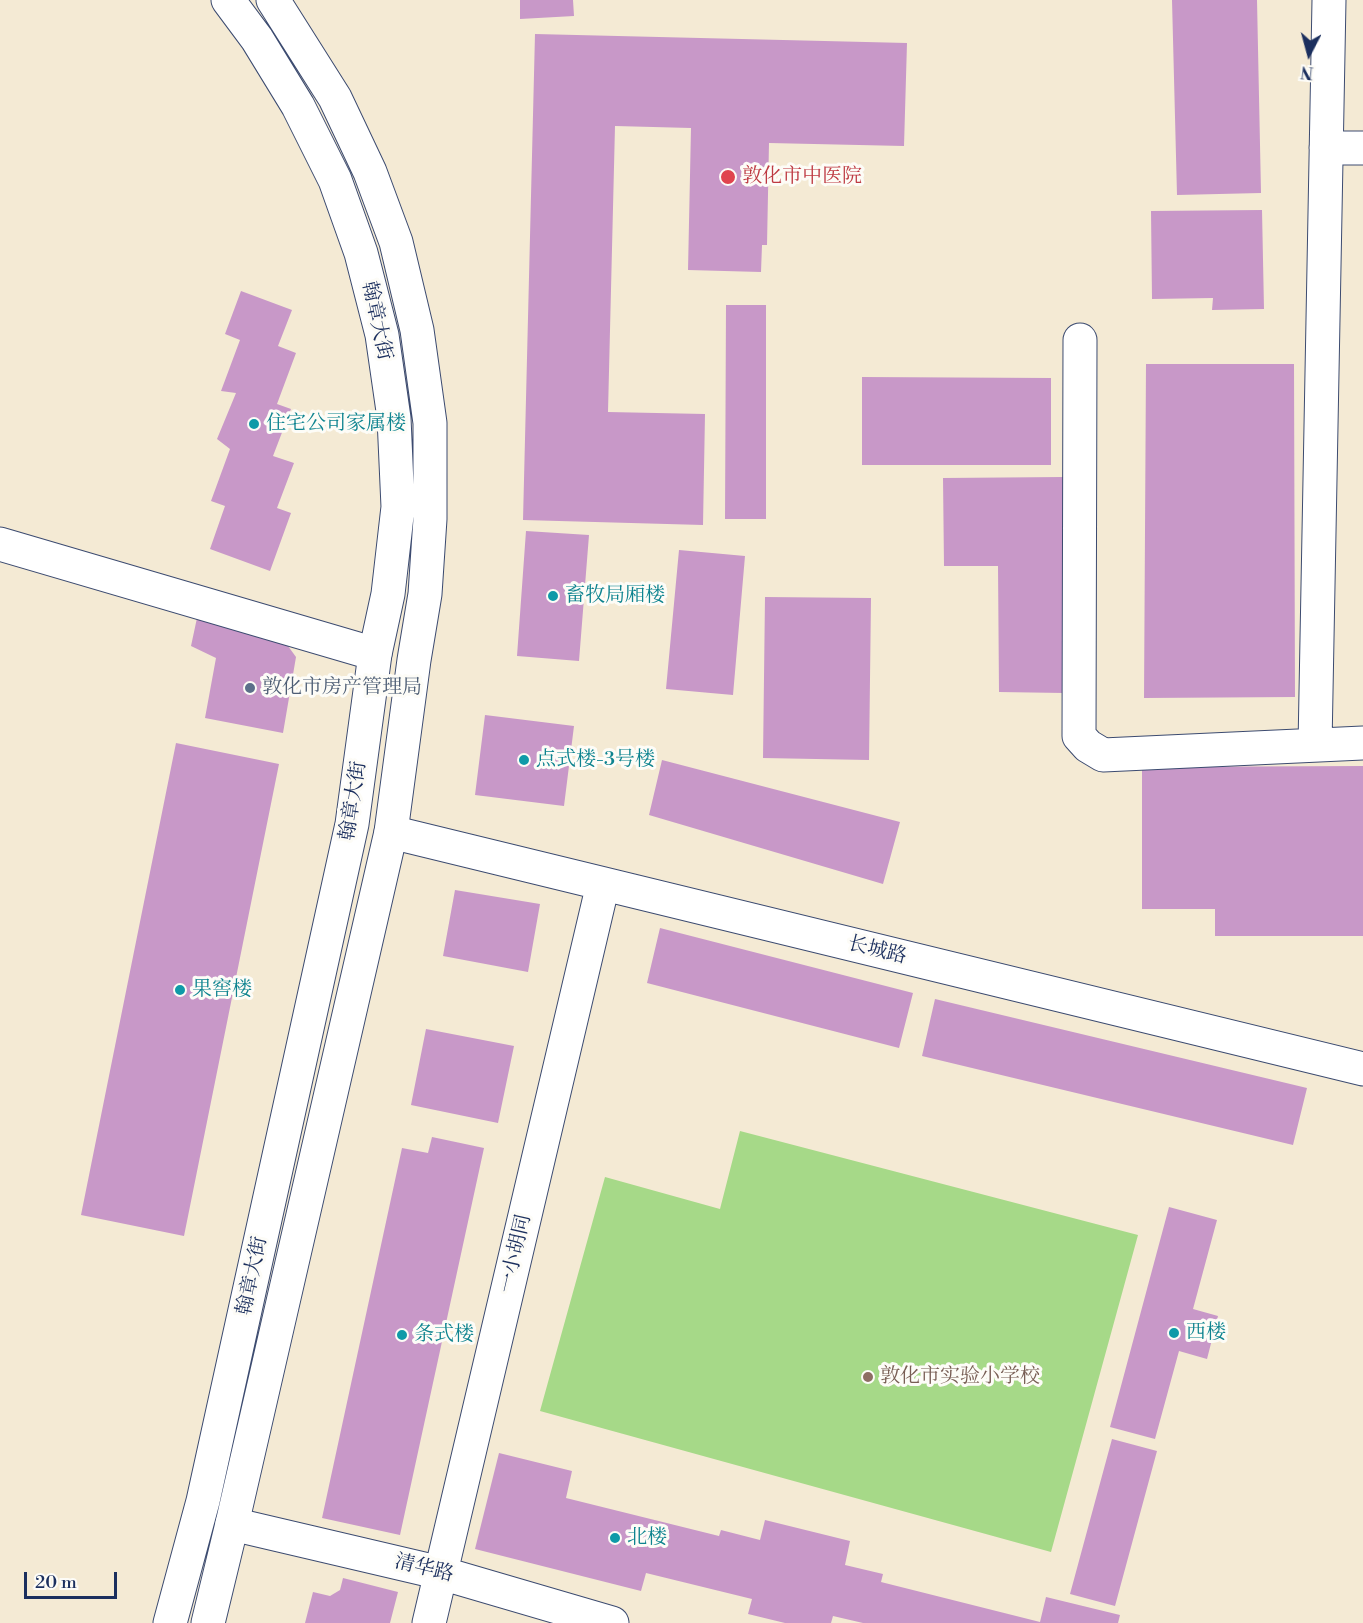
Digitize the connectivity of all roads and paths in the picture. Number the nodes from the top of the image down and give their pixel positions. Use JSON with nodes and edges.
{"nodes":[{"id":1,"x":228,"y":0,"type":"edge"},
{"id":2,"x":273,"y":0,"type":"edge"},
{"id":3,"x":1329,"y":0,"type":"edge"},
{"id":4,"x":1326,"y":148,"type":"junction"},
{"id":5,"x":1363,"y":148,"type":"edge"},
{"id":6,"x":1080,"y":340,"type":"dead end"},
{"id":7,"x":0,"y":544,"type":"edge"},
{"id":8,"x":375,"y":654,"type":"junction"},
{"id":9,"x":1363,"y":743,"type":"edge"},
{"id":10,"x":1315,"y":746,"type":"junction"},
{"id":11,"x":391,"y":832,"type":"junction"},
{"id":12,"x":603,"y":884,"type":"junction"},
{"id":13,"x":1363,"y":1069,"type":"edge"},
{"id":14,"x":232,"y":1524,"type":"junction"},
{"id":15,"x":441,"y":1572,"type":"junction"},
{"id":16,"x":170,"y":1623,"type":"edge"},
{"id":17,"x":208,"y":1623,"type":"edge"},
{"id":18,"x":429,"y":1623,"type":"edge"},
{"id":19,"x":612,"y":1623,"type":"edge"}],
"edges":[{"from":1,"to":8,"type":"street","name":"翰章大街"},
{"from":2,"to":11,"type":"street","name":"翰章大街"},
{"from":3,"to":4,"type":"street"},
{"from":4,"to":5,"type":"street"},
{"from":4,"to":10,"type":"street"},
{"from":6,"to":10,"type":"street"},
{"from":7,"to":8,"type":"street"},
{"from":8,"to":16,"type":"street","name":"翰章大街"},
{"from":9,"to":10,"type":"street"},
{"from":11,"to":12,"type":"street","name":"长城路"},
{"from":11,"to":14,"type":"street","name":"翰章大街"},
{"from":12,"to":13,"type":"street","name":"长城路"},
{"from":12,"to":15,"type":"street","name":"一小胡同"},
{"from":14,"to":15,"type":"street","name":"清华路"},
{"from":14,"to":17,"type":"street","name":"翰章大街"},
{"from":15,"to":18,"type":"street","name":"一小胡同"},
{"from":15,"to":19,"type":"street","name":"清华路"}]}
